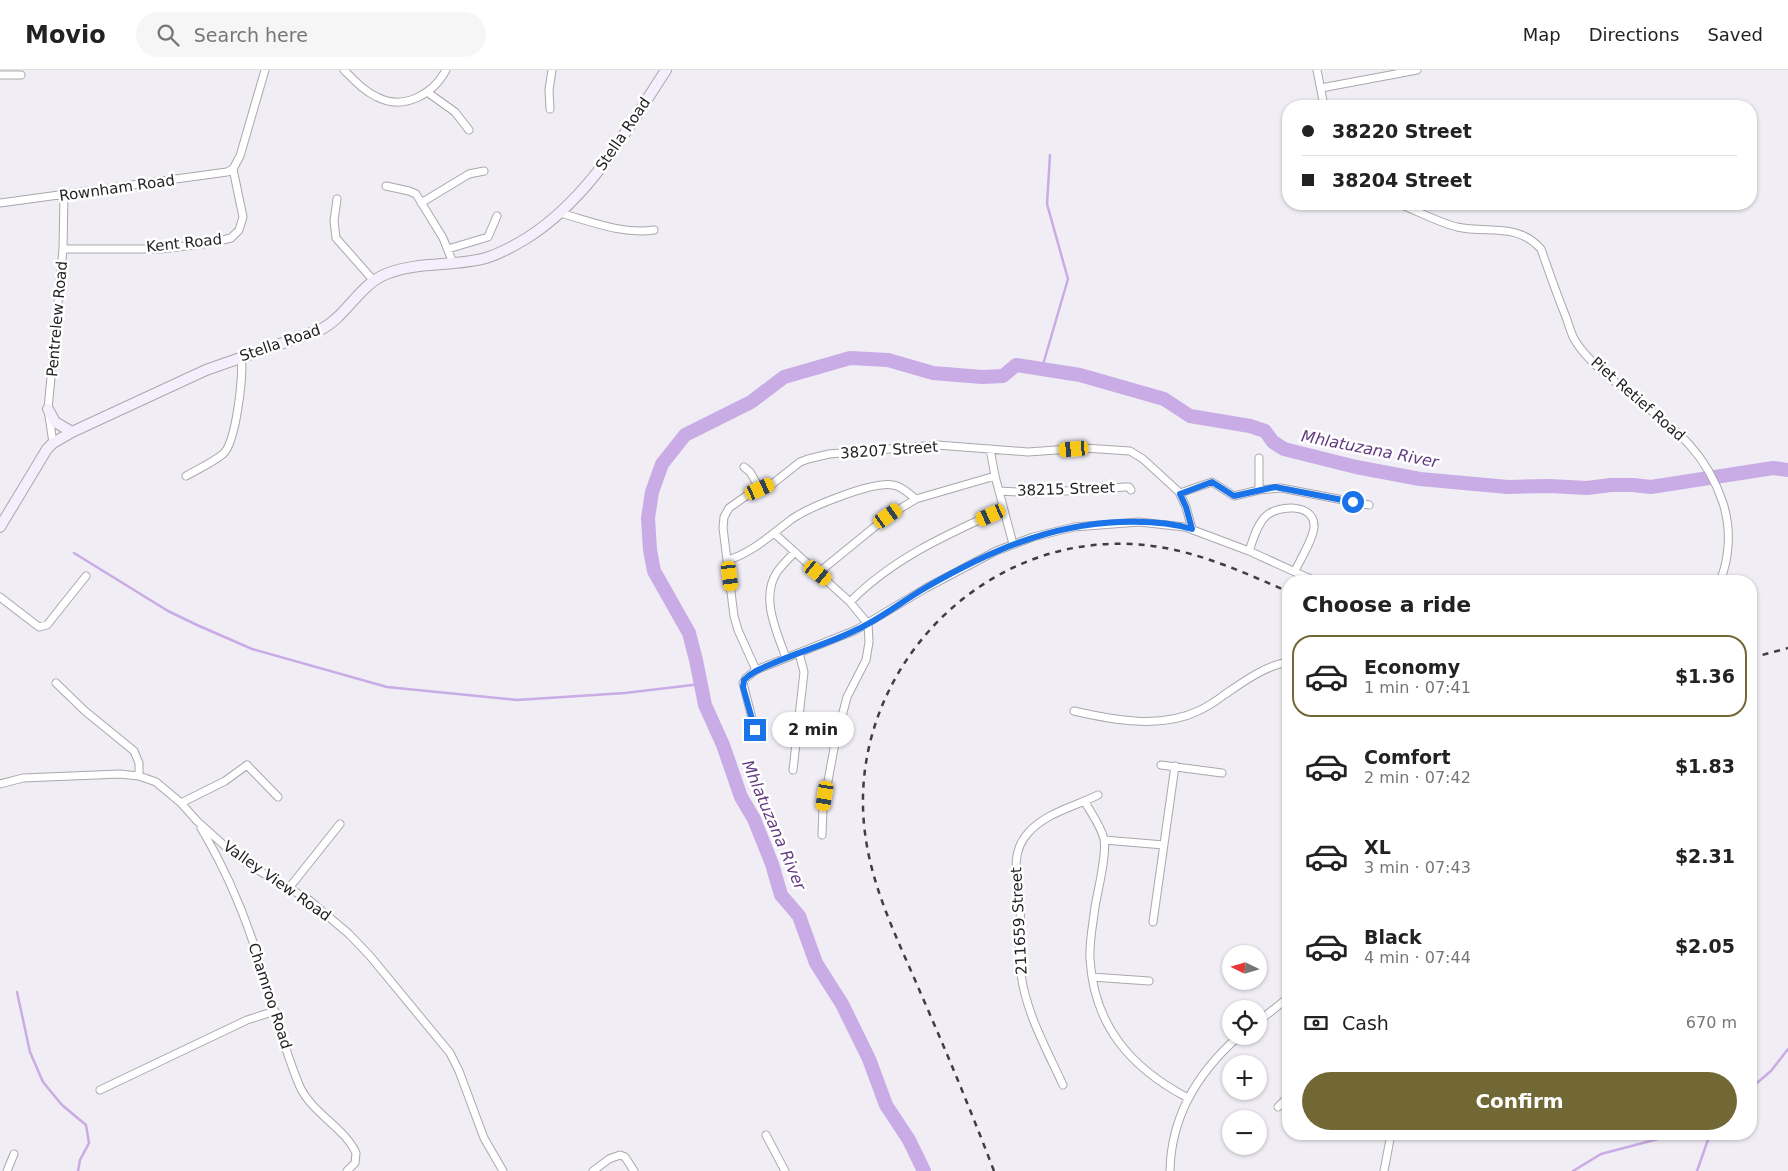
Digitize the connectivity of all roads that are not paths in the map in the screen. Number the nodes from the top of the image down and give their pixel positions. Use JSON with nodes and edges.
{"nodes":[{"id":1,"x":265,"y":70,"type":"edge"},
{"id":2,"x":344,"y":70,"type":"edge"},
{"id":3,"x":446,"y":70,"type":"edge"},
{"id":4,"x":552,"y":70,"type":"edge"},
{"id":5,"x":666,"y":70,"type":"edge"},
{"id":6,"x":1317,"y":70,"type":"edge"},
{"id":7,"x":1418,"y":70,"type":"edge"},
{"id":8,"x":0,"y":75,"type":"edge"},
{"id":9,"x":21,"y":75,"type":"dead end"},
{"id":10,"x":1321,"y":88,"type":"junction"},
{"id":11,"x":427,"y":92,"type":"junction"},
{"id":12,"x":1323,"y":100,"type":"edge"},
{"id":13,"x":550,"y":109,"type":"dead end"},
{"id":14,"x":469,"y":130,"type":"dead end"},
{"id":15,"x":232,"y":169,"type":"junction"},
{"id":16,"x":484,"y":171,"type":"dead end"},
{"id":17,"x":386,"y":186,"type":"dead end"},
{"id":18,"x":64,"y":195,"type":"junction"},
{"id":19,"x":337,"y":200,"type":"dead end"},
{"id":20,"x":0,"y":203,"type":"edge"},
{"id":21,"x":421,"y":203,"type":"junction"},
{"id":22,"x":1413,"y":210,"type":"edge"},
{"id":23,"x":560,"y":213,"type":"junction"},
{"id":24,"x":497,"y":216,"type":"dead end"},
{"id":25,"x":654,"y":230,"type":"dead end"},
{"id":26,"x":63,"y":248,"type":"junction"},
{"id":27,"x":448,"y":249,"type":"junction"},
{"id":28,"x":453,"y":263,"type":"junction"},
{"id":29,"x":374,"y":281,"type":"junction"},
{"id":30,"x":241,"y":357,"type":"junction"},
{"id":31,"x":48,"y":409,"type":"junction"},
{"id":32,"x":72,"y":432,"type":"junction"},
{"id":33,"x":53,"y":443,"type":"junction"},
{"id":34,"x":990,"y":449,"type":"junction"},
{"id":35,"x":1259,"y":458,"type":"dead end"},
{"id":36,"x":744,"y":468,"type":"dead end"},
{"id":37,"x":186,"y":476,"type":"dead end"},
{"id":38,"x":995,"y":476,"type":"junction"},
{"id":39,"x":760,"y":489,"type":"junction"},
{"id":40,"x":1131,"y":490,"type":"dead end"},
{"id":41,"x":1259,"y":490,"type":"junction"},
{"id":42,"x":999,"y":491,"type":"junction"},
{"id":43,"x":1180,"y":494,"type":"junction"},
{"id":44,"x":916,"y":499,"type":"junction"},
{"id":45,"x":1369,"y":505,"type":"dead end"},
{"id":46,"x":1003,"y":509,"type":"junction"},
{"id":47,"x":0,"y":527,"type":"edge"},
{"id":48,"x":1192,"y":529,"type":"junction"},
{"id":49,"x":775,"y":534,"type":"junction"},
{"id":50,"x":1013,"y":544,"type":"junction"},
{"id":51,"x":1249,"y":551,"type":"junction"},
{"id":52,"x":795,"y":552,"type":"junction"},
{"id":53,"x":728,"y":560,"type":"junction"},
{"id":54,"x":1295,"y":572,"type":"junction"},
{"id":55,"x":818,"y":573,"type":"junction"},
{"id":56,"x":1302,"y":575,"type":"edge"},
{"id":57,"x":1722,"y":575,"type":"edge"},
{"id":58,"x":86,"y":576,"type":"dead end"},
{"id":59,"x":0,"y":597,"type":"edge"},
{"id":60,"x":850,"y":602,"type":"junction"},
{"id":61,"x":868,"y":624,"type":"junction"},
{"id":62,"x":799,"y":653,"type":"junction"},
{"id":63,"x":786,"y":658,"type":"junction"},
{"id":64,"x":1282,"y":663,"type":"edge"},
{"id":65,"x":756,"y":670,"type":"junction"},
{"id":66,"x":56,"y":683,"type":"dead end"},
{"id":67,"x":1074,"y":712,"type":"dead end"},
{"id":68,"x":755,"y":730,"type":"dead end"},
{"id":69,"x":1162,"y":765,"type":"dead end"},
{"id":70,"x":1175,"y":766,"type":"junction"},
{"id":71,"x":793,"y":770,"type":"dead end"},
{"id":72,"x":1222,"y":773,"type":"dead end"},
{"id":73,"x":139,"y":776,"type":"junction"},
{"id":74,"x":0,"y":784,"type":"edge"},
{"id":75,"x":1098,"y":795,"type":"dead end"},
{"id":76,"x":278,"y":797,"type":"dead end"},
{"id":77,"x":1085,"y":802,"type":"junction"},
{"id":78,"x":181,"y":803,"type":"junction"},
{"id":79,"x":197,"y":821,"type":"junction"},
{"id":80,"x":340,"y":824,"type":"dead end"},
{"id":81,"x":822,"y":835,"type":"dead end"},
{"id":82,"x":1104,"y":840,"type":"junction"},
{"id":83,"x":1164,"y":845,"type":"junction"},
{"id":84,"x":289,"y":888,"type":"junction"},
{"id":85,"x":1154,"y":922,"type":"dead end"},
{"id":86,"x":1092,"y":977,"type":"junction"},
{"id":87,"x":1148,"y":981,"type":"dead end"},
{"id":88,"x":1282,"y":1003,"type":"edge"},
{"id":89,"x":274,"y":1011,"type":"junction"},
{"id":90,"x":1267,"y":1015,"type":"edge"},
{"id":91,"x":1230,"y":1045,"type":"edge"},
{"id":92,"x":1063,"y":1085,"type":"dead end"},
{"id":93,"x":100,"y":1090,"type":"dead end"},
{"id":94,"x":1188,"y":1098,"type":"junction"},
{"id":95,"x":1282,"y":1103,"type":"edge"},
{"id":96,"x":1278,"y":1107,"type":"dead end"},
{"id":97,"x":766,"y":1135,"type":"dead end"},
{"id":98,"x":1390,"y":1140,"type":"edge"},
{"id":99,"x":14,"y":1154,"type":"dead end"},
{"id":100,"x":7,"y":1171,"type":"edge"},
{"id":101,"x":347,"y":1171,"type":"edge"},
{"id":102,"x":503,"y":1171,"type":"edge"},
{"id":103,"x":593,"y":1171,"type":"edge"},
{"id":104,"x":634,"y":1171,"type":"edge"},
{"id":105,"x":785,"y":1171,"type":"edge"},
{"id":106,"x":1170,"y":1171,"type":"edge"},
{"id":107,"x":1384,"y":1171,"type":"edge"}],
"edges":[{"from":1,"to":15,"type":"street"},
{"from":2,"to":11,"type":"street"},
{"from":3,"to":11,"type":"street"},
{"from":4,"to":13,"type":"street"},
{"from":5,"to":23,"type":"main road","name":"Stella Road"},
{"from":6,"to":10,"type":"street"},
{"from":7,"to":10,"type":"street"},
{"from":8,"to":9,"type":"street"},
{"from":10,"to":12,"type":"street"},
{"from":11,"to":14,"type":"street"},
{"from":15,"to":18,"type":"street","name":"Rownham Road"},
{"from":15,"to":26,"type":"street","name":"Kent Road"},
{"from":16,"to":21,"type":"street"},
{"from":17,"to":21,"type":"street"},
{"from":18,"to":20,"type":"street","name":"Rownham Road"},
{"from":18,"to":26,"type":"street","name":"Pentrelew Road"},
{"from":19,"to":29,"type":"street"},
{"from":21,"to":27,"type":"street"},
{"from":22,"to":57,"type":"street","name":"Piet Retief Road"},
{"from":23,"to":25,"type":"street"},
{"from":23,"to":28,"type":"main road","name":"Stella Road"},
{"from":24,"to":27,"type":"street"},
{"from":26,"to":31,"type":"street","name":"Pentrelew Road"},
{"from":27,"to":28,"type":"street"},
{"from":28,"to":29,"type":"main road","name":"Stella Road"},
{"from":29,"to":30,"type":"main road","name":"Stella Road"},
{"from":30,"to":32,"type":"main road","name":"Stella Road"},
{"from":30,"to":37,"type":"street"},
{"from":31,"to":32,"type":"main road"},
{"from":31,"to":33,"type":"street","name":"Pentrelew Road"},
{"from":32,"to":33,"type":"main road","name":"Stella Road"},
{"from":33,"to":47,"type":"main road","name":"Stella Road"},
{"from":34,"to":38,"type":"street"},
{"from":34,"to":39,"type":"street","name":"38207 Street"},
{"from":34,"to":43,"type":"street","name":"38207 Street"},
{"from":35,"to":41,"type":"street"},
{"from":36,"to":39,"type":"street"},
{"from":38,"to":42,"type":"street"},
{"from":38,"to":44,"type":"street"},
{"from":39,"to":53,"type":"street","name":"38207 Street"},
{"from":40,"to":42,"type":"street","name":"38215 Street"},
{"from":41,"to":43,"type":"street"},
{"from":41,"to":45,"type":"street"},
{"from":42,"to":46,"type":"street"},
{"from":43,"to":48,"type":"street","name":"38207 Street"},
{"from":44,"to":49,"type":"street"},
{"from":44,"to":55,"type":"street"},
{"from":46,"to":50,"type":"street"},
{"from":46,"to":60,"type":"street"},
{"from":48,"to":50,"type":"street"},
{"from":48,"to":51,"type":"street"},
{"from":49,"to":52,"type":"street"},
{"from":49,"to":53,"type":"street"},
{"from":50,"to":61,"type":"street"},
{"from":51,"to":54,"type":"street"},
{"from":51,"to":54,"type":"street"},
{"from":52,"to":55,"type":"street"},
{"from":52,"to":63,"type":"street"},
{"from":53,"to":65,"type":"street","name":"38207 Street"},
{"from":54,"to":56,"type":"street"},
{"from":55,"to":60,"type":"street"},
{"from":58,"to":59,"type":"street"},
{"from":60,"to":61,"type":"street"},
{"from":61,"to":62,"type":"street"},
{"from":61,"to":81,"type":"street"},
{"from":62,"to":63,"type":"street"},
{"from":62,"to":71,"type":"street"},
{"from":63,"to":65,"type":"street"},
{"from":64,"to":67,"type":"street"},
{"from":65,"to":68,"type":"street"},
{"from":66,"to":73,"type":"street"},
{"from":69,"to":70,"type":"street"},
{"from":70,"to":72,"type":"street"},
{"from":70,"to":83,"type":"street"},
{"from":73,"to":74,"type":"street","name":"Valley View Road"},
{"from":73,"to":78,"type":"street","name":"Valley View Road"},
{"from":75,"to":77,"type":"street","name":"211659 Street"},
{"from":76,"to":78,"type":"street"},
{"from":77,"to":82,"type":"street"},
{"from":77,"to":92,"type":"street","name":"211659 Street"},
{"from":78,"to":79,"type":"street","name":"Valley View Road"},
{"from":79,"to":84,"type":"street","name":"Valley View Road"},
{"from":79,"to":89,"type":"street","name":"Chamroo Road"},
{"from":80,"to":84,"type":"street"},
{"from":82,"to":83,"type":"street"},
{"from":82,"to":86,"type":"street"},
{"from":83,"to":85,"type":"street"},
{"from":84,"to":102,"type":"street","name":"Valley View Road"},
{"from":86,"to":87,"type":"street"},
{"from":86,"to":94,"type":"street"},
{"from":88,"to":90,"type":"street"},
{"from":89,"to":93,"type":"street"},
{"from":89,"to":101,"type":"street","name":"Chamroo Road"},
{"from":91,"to":94,"type":"street"},
{"from":94,"to":106,"type":"street"},
{"from":95,"to":96,"type":"street"},
{"from":97,"to":105,"type":"street"},
{"from":98,"to":107,"type":"street"},
{"from":99,"to":100,"type":"street"},
{"from":103,"to":104,"type":"street"}]}
